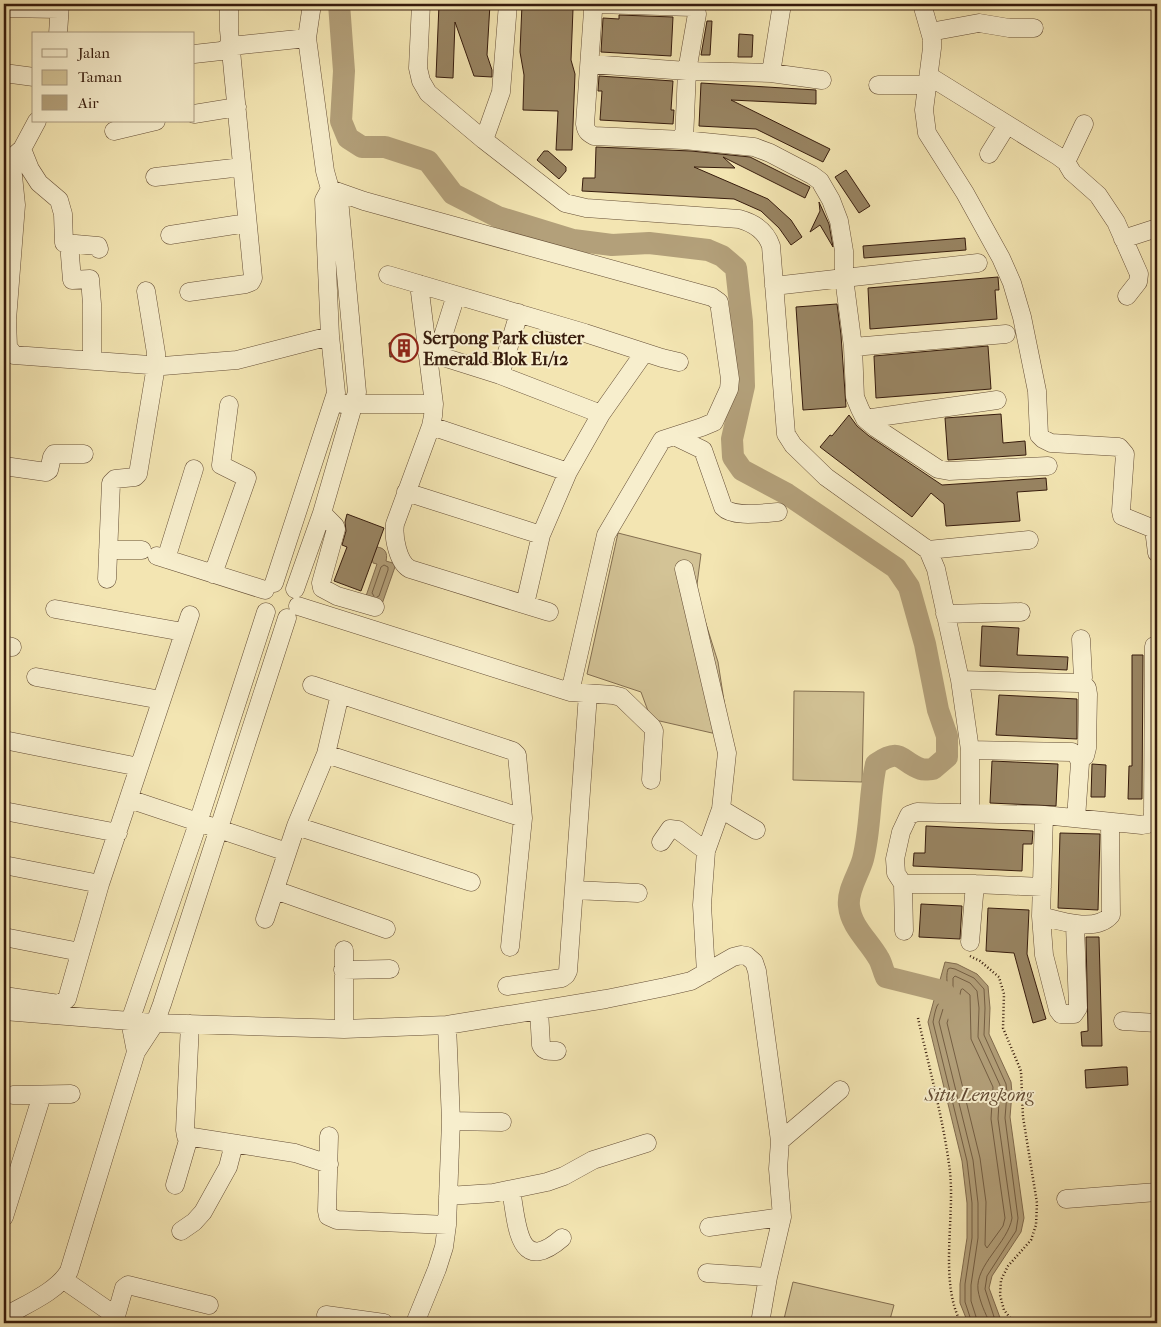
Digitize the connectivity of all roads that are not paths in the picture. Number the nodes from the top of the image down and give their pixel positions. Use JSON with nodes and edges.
{"nodes":[{"id":1,"x":229,"y":4,"type":"edge"},
{"id":2,"x":312,"y":4,"type":"edge"},
{"id":3,"x":421,"y":4,"type":"edge"},
{"id":4,"x":508,"y":4,"type":"edge"},
{"id":5,"x":782,"y":4,"type":"edge"},
{"id":6,"x":922,"y":4,"type":"edge"},
{"id":7,"x":59,"y":6,"type":"edge"},
{"id":8,"x":4,"y":8,"type":"edge"},
{"id":9,"x":1034,"y":28,"type":"dead end"},
{"id":10,"x":58,"y":32,"type":"edge"},
{"id":11,"x":930,"y":32,"type":"junction"},
{"id":12,"x":307,"y":43,"type":"junction"},
{"id":13,"x":228,"y":51,"type":"junction"},
{"id":14,"x":195,"y":54,"type":"edge"},
{"id":15,"x":590,"y":64,"type":"junction"},
{"id":16,"x":687,"y":71,"type":"junction"},
{"id":17,"x":771,"y":73,"type":"junction"},
{"id":18,"x":4,"y":74,"type":"edge"},
{"id":19,"x":32,"y":77,"type":"edge"},
{"id":20,"x":822,"y":80,"type":"dead end"},
{"id":21,"x":928,"y":80,"type":"junction"},
{"id":22,"x":878,"y":85,"type":"dead end"},
{"id":23,"x":236,"y":107,"type":"junction"},
{"id":24,"x":195,"y":114,"type":"edge"},
{"id":25,"x":36,"y":122,"type":"edge"},
{"id":26,"x":152,"y":122,"type":"edge"},
{"id":27,"x":1084,"y":124,"type":"dead end"},
{"id":28,"x":1007,"y":125,"type":"junction"},
{"id":29,"x":114,"y":131,"type":"dead end"},
{"id":30,"x":484,"y":140,"type":"junction"},
{"id":31,"x":684,"y":140,"type":"junction"},
{"id":32,"x":22,"y":149,"type":"junction"},
{"id":33,"x":989,"y":154,"type":"dead end"},
{"id":34,"x":1066,"y":162,"type":"junction"},
{"id":35,"x":242,"y":167,"type":"junction"},
{"id":36,"x":155,"y":177,"type":"dead end"},
{"id":37,"x":330,"y":189,"type":"junction"},
{"id":38,"x":247,"y":223,"type":"junction"},
{"id":39,"x":1157,"y":228,"type":"edge"},
{"id":40,"x":170,"y":235,"type":"dead end"},
{"id":41,"x":1124,"y":239,"type":"junction"},
{"id":42,"x":69,"y":244,"type":"junction"},
{"id":43,"x":99,"y":249,"type":"dead end"},
{"id":44,"x":978,"y":263,"type":"dead end"},
{"id":45,"x":388,"y":275,"type":"dead end"},
{"id":46,"x":844,"y":278,"type":"junction"},
{"id":47,"x":419,"y":284,"type":"junction"},
{"id":48,"x":774,"y":286,"type":"junction"},
{"id":49,"x":146,"y":291,"type":"dead end"},
{"id":50,"x":189,"y":292,"type":"dead end"},
{"id":51,"x":456,"y":295,"type":"junction"},
{"id":52,"x":1127,"y":296,"type":"dead end"},
{"id":53,"x":519,"y":313,"type":"junction"},
{"id":54,"x":1006,"y":334,"type":"dead end"},
{"id":55,"x":330,"y":336,"type":"junction"},
{"id":56,"x":853,"y":347,"type":"junction"},
{"id":57,"x":644,"y":353,"type":"junction"},
{"id":58,"x":432,"y":354,"type":"junction"},
{"id":59,"x":7,"y":358,"type":"edge"},
{"id":60,"x":92,"y":361,"type":"junction"},
{"id":61,"x":679,"y":362,"type":"dead end"},
{"id":62,"x":156,"y":366,"type":"junction"},
{"id":63,"x":500,"y":375,"type":"junction"},
{"id":64,"x":334,"y":399,"type":"junction"},
{"id":65,"x":355,"y":399,"type":"junction"},
{"id":66,"x":433,"y":399,"type":"junction"},
{"id":67,"x":998,"y":400,"type":"dead end"},
{"id":68,"x":229,"y":405,"type":"dead end"},
{"id":69,"x":601,"y":414,"type":"junction"},
{"id":70,"x":865,"y":418,"type":"junction"},
{"id":71,"x":714,"y":422,"type":"junction"},
{"id":72,"x":431,"y":426,"type":"junction"},
{"id":73,"x":676,"y":436,"type":"junction"},
{"id":74,"x":703,"y":450,"type":"junction"},
{"id":75,"x":84,"y":454,"type":"dead end"},
{"id":76,"x":4,"y":466,"type":"edge"},
{"id":77,"x":1048,"y":466,"type":"dead end"},
{"id":78,"x":194,"y":469,"type":"dead end"},
{"id":79,"x":568,"y":472,"type":"junction"},
{"id":80,"x":406,"y":492,"type":"junction"},
{"id":81,"x":778,"y":512,"type":"dead end"},
{"id":82,"x":322,"y":513,"type":"junction"},
{"id":83,"x":1156,"y":526,"type":"edge"},
{"id":84,"x":541,"y":535,"type":"junction"},
{"id":85,"x":1029,"y":540,"type":"dead end"},
{"id":86,"x":108,"y":550,"type":"junction"},
{"id":87,"x":928,"y":550,"type":"junction"},
{"id":88,"x":1157,"y":553,"type":"edge"},
{"id":89,"x":155,"y":555,"type":"junction"},
{"id":90,"x":684,"y":569,"type":"dead end"},
{"id":91,"x":213,"y":574,"type":"junction"},
{"id":92,"x":107,"y":579,"type":"dead end"},
{"id":93,"x":270,"y":587,"type":"junction"},
{"id":94,"x":293,"y":604,"type":"junction"},
{"id":95,"x":525,"y":604,"type":"junction"},
{"id":96,"x":375,"y":607,"type":"dead end"},
{"id":97,"x":55,"y":609,"type":"dead end"},
{"id":98,"x":266,"y":612,"type":"junction"},
{"id":99,"x":549,"y":612,"type":"dead end"},
{"id":100,"x":1021,"y":612,"type":"dead end"},
{"id":101,"x":946,"y":614,"type":"junction"},
{"id":102,"x":190,"y":615,"type":"dead end"},
{"id":103,"x":183,"y":632,"type":"junction"},
{"id":104,"x":1081,"y":639,"type":"dead end"},
{"id":105,"x":1154,"y":646,"type":"dead end"},
{"id":106,"x":36,"y":677,"type":"dead end"},
{"id":107,"x":960,"y":680,"type":"junction"},
{"id":108,"x":1081,"y":681,"type":"junction"},
{"id":109,"x":312,"y":685,"type":"dead end"},
{"id":110,"x":570,"y":692,"type":"junction"},
{"id":111,"x":340,"y":694,"type":"junction"},
{"id":112,"x":588,"y":694,"type":"junction"},
{"id":113,"x":161,"y":700,"type":"junction"},
{"id":114,"x":4,"y":740,"type":"edge"},
{"id":115,"x":970,"y":750,"type":"junction"},
{"id":116,"x":326,"y":754,"type":"junction"},
{"id":117,"x":1079,"y":759,"type":"junction"},
{"id":118,"x":139,"y":767,"type":"junction"},
{"id":119,"x":652,"y":780,"type":"dead end"},
{"id":120,"x":127,"y":804,"type":"junction"},
{"id":121,"x":721,"y":809,"type":"junction"},
{"id":122,"x":4,"y":811,"type":"edge"},
{"id":123,"x":970,"y":813,"type":"junction"},
{"id":124,"x":1044,"y":815,"type":"junction"},
{"id":125,"x":523,"y":818,"type":"junction"},
{"id":126,"x":1076,"y":818,"type":"junction"},
{"id":127,"x":1110,"y":823,"type":"junction"},
{"id":128,"x":296,"y":826,"type":"junction"},
{"id":129,"x":197,"y":827,"type":"junction"},
{"id":130,"x":756,"y":830,"type":"dead end"},
{"id":131,"x":118,"y":833,"type":"junction"},
{"id":132,"x":217,"y":833,"type":"junction"},
{"id":133,"x":661,"y":842,"type":"dead end"},
{"id":134,"x":706,"y":851,"type":"junction"},
{"id":135,"x":286,"y":857,"type":"junction"},
{"id":136,"x":4,"y":865,"type":"edge"},
{"id":137,"x":471,"y":882,"type":"dead end"},
{"id":138,"x":100,"y":884,"type":"junction"},
{"id":139,"x":902,"y":884,"type":"junction"},
{"id":140,"x":975,"y":884,"type":"junction"},
{"id":141,"x":1042,"y":888,"type":"junction"},
{"id":142,"x":274,"y":890,"type":"junction"},
{"id":143,"x":574,"y":890,"type":"junction"},
{"id":144,"x":638,"y":893,"type":"dead end"},
{"id":145,"x":1041,"y":916,"type":"junction"},
{"id":146,"x":265,"y":919,"type":"dead end"},
{"id":147,"x":1074,"y":925,"type":"junction"},
{"id":148,"x":386,"y":929,"type":"dead end"},
{"id":149,"x":904,"y":931,"type":"dead end"},
{"id":150,"x":4,"y":937,"type":"edge"},
{"id":151,"x":510,"y":947,"type":"dead end"},
{"id":152,"x":969,"y":949,"type":"road end"},
{"id":153,"x":344,"y":950,"type":"dead end"},
{"id":154,"x":80,"y":952,"type":"junction"},
{"id":155,"x":390,"y":969,"type":"dead end"},
{"id":156,"x":343,"y":970,"type":"junction"},
{"id":157,"x":706,"y":973,"type":"junction"},
{"id":158,"x":507,"y":986,"type":"dead end"},
{"id":159,"x":139,"y":995,"type":"junction"},
{"id":160,"x":4,"y":996,"type":"edge"},
{"id":161,"x":162,"y":1004,"type":"junction"},
{"id":162,"x":539,"y":1010,"type":"junction"},
{"id":163,"x":4,"y":1011,"type":"edge"},
{"id":164,"x":130,"y":1021,"type":"junction"},
{"id":165,"x":1123,"y":1021,"type":"dead end"},
{"id":166,"x":155,"y":1023,"type":"junction"},
{"id":167,"x":1157,"y":1023,"type":"edge"},
{"id":168,"x":190,"y":1024,"type":"junction"},
{"id":169,"x":447,"y":1025,"type":"junction"},
{"id":170,"x":344,"y":1029,"type":"junction"},
{"id":171,"x":557,"y":1051,"type":"dead end"},
{"id":172,"x":136,"y":1052,"type":"junction"},
{"id":173,"x":840,"y":1090,"type":"dead end"},
{"id":174,"x":42,"y":1094,"type":"junction"},
{"id":175,"x":71,"y":1094,"type":"dead end"},
{"id":176,"x":13,"y":1095,"type":"dead end"},
{"id":177,"x":451,"y":1121,"type":"junction"},
{"id":178,"x":502,"y":1122,"type":"dead end"},
{"id":179,"x":329,"y":1136,"type":"dead end"},
{"id":180,"x":189,"y":1137,"type":"junction"},
{"id":181,"x":780,"y":1141,"type":"junction"},
{"id":182,"x":647,"y":1143,"type":"dead end"},
{"id":183,"x":234,"y":1144,"type":"junction"},
{"id":184,"x":329,"y":1164,"type":"junction"},
{"id":185,"x":10,"y":1172,"type":"edge"},
{"id":186,"x":175,"y":1186,"type":"dead end"},
{"id":187,"x":511,"y":1190,"type":"junction"},
{"id":188,"x":1157,"y":1192,"type":"edge"},
{"id":189,"x":448,"y":1196,"type":"junction"},
{"id":190,"x":1066,"y":1200,"type":"dead end"},
{"id":191,"x":4,"y":1217,"type":"edge"},
{"id":192,"x":782,"y":1217,"type":"junction"},
{"id":193,"x":447,"y":1225,"type":"junction"},
{"id":194,"x":708,"y":1227,"type":"dead end"},
{"id":195,"x":181,"y":1231,"type":"dead end"},
{"id":196,"x":562,"y":1238,"type":"dead end"},
{"id":197,"x":707,"y":1273,"type":"dead end"},
{"id":198,"x":768,"y":1278,"type":"junction"},
{"id":199,"x":64,"y":1280,"type":"junction"},
{"id":200,"x":209,"y":1305,"type":"dead end"},
{"id":201,"x":326,"y":1315,"type":"dead end"},
{"id":202,"x":4,"y":1317,"type":"edge"},
{"id":203,"x":117,"y":1319,"type":"edge"},
{"id":204,"x":384,"y":1323,"type":"edge"},
{"id":205,"x":415,"y":1323,"type":"edge"},
{"id":206,"x":760,"y":1323,"type":"edge"}],
"edges":[{"from":1,"to":13,"type":"street"},
{"from":2,"to":12,"type":"street"},
{"from":3,"to":30,"type":"street"},
{"from":4,"to":30,"type":"street"},
{"from":5,"to":17,"type":"street"},
{"from":6,"to":11,"type":"street"},
{"from":7,"to":8,"type":"street"},
{"from":7,"to":10,"type":"street"},
{"from":9,"to":11,"type":"street"},
{"from":11,"to":21,"type":"street"},
{"from":12,"to":13,"type":"street"},
{"from":12,"to":37,"type":"street"},
{"from":13,"to":14,"type":"street"},
{"from":13,"to":23,"type":"street"},
{"from":15,"to":16,"type":"street"},
{"from":15,"to":16,"type":"street"},
{"from":15,"to":31,"type":"street"},
{"from":16,"to":17,"type":"street"},
{"from":16,"to":31,"type":"street"},
{"from":17,"to":20,"type":"street"},
{"from":18,"to":19,"type":"street"},
{"from":21,"to":22,"type":"street"},
{"from":21,"to":28,"type":"street"},
{"from":21,"to":83,"type":"street"},
{"from":23,"to":24,"type":"street"},
{"from":23,"to":35,"type":"street"},
{"from":25,"to":32,"type":"street"},
{"from":26,"to":29,"type":"street"},
{"from":27,"to":34,"type":"street"},
{"from":28,"to":33,"type":"street"},
{"from":28,"to":34,"type":"street"},
{"from":30,"to":48,"type":"street"},
{"from":31,"to":46,"type":"street"},
{"from":32,"to":42,"type":"street"},
{"from":32,"to":59,"type":"street"},
{"from":34,"to":41,"type":"street"},
{"from":35,"to":36,"type":"street"},
{"from":35,"to":38,"type":"street"},
{"from":37,"to":55,"type":"street"},
{"from":37,"to":65,"type":"street"},
{"from":37,"to":71,"type":"street"},
{"from":38,"to":40,"type":"street"},
{"from":38,"to":50,"type":"street"},
{"from":39,"to":41,"type":"street"},
{"from":41,"to":52,"type":"street"},
{"from":42,"to":43,"type":"street"},
{"from":42,"to":60,"type":"street"},
{"from":44,"to":46,"type":"street"},
{"from":45,"to":47,"type":"street"},
{"from":46,"to":48,"type":"street"},
{"from":46,"to":56,"type":"street"},
{"from":47,"to":51,"type":"street"},
{"from":47,"to":58,"type":"street"},
{"from":48,"to":87,"type":"street"},
{"from":49,"to":62,"type":"street"},
{"from":51,"to":53,"type":"street"},
{"from":51,"to":58,"type":"street"},
{"from":53,"to":57,"type":"street"},
{"from":53,"to":63,"type":"street"},
{"from":54,"to":56,"type":"street"},
{"from":55,"to":62,"type":"street"},
{"from":55,"to":64,"type":"street"},
{"from":56,"to":70,"type":"street"},
{"from":57,"to":61,"type":"street"},
{"from":57,"to":69,"type":"street"},
{"from":58,"to":63,"type":"street"},
{"from":58,"to":66,"type":"street"},
{"from":59,"to":60,"type":"street"},
{"from":60,"to":62,"type":"street"},
{"from":62,"to":86,"type":"street"},
{"from":63,"to":69,"type":"street"},
{"from":64,"to":65,"type":"street"},
{"from":64,"to":93,"type":"street"},
{"from":65,"to":66,"type":"street"},
{"from":65,"to":82,"type":"street"},
{"from":66,"to":72,"type":"street"},
{"from":67,"to":70,"type":"street"},
{"from":68,"to":91,"type":"street"},
{"from":69,"to":79,"type":"street"},
{"from":70,"to":77,"type":"street"},
{"from":71,"to":73,"type":"street"},
{"from":71,"to":74,"type":"street"},
{"from":72,"to":79,"type":"street"},
{"from":72,"to":80,"type":"street"},
{"from":73,"to":74,"type":"street"},
{"from":73,"to":110,"type":"street"},
{"from":74,"to":81,"type":"street"},
{"from":75,"to":76,"type":"street"},
{"from":78,"to":89,"type":"street"},
{"from":79,"to":84,"type":"street"},
{"from":80,"to":84,"type":"street"},
{"from":80,"to":95,"type":"street"},
{"from":82,"to":94,"type":"street"},
{"from":82,"to":96,"type":"street"},
{"from":83,"to":88,"type":"street"},
{"from":84,"to":95,"type":"street"},
{"from":85,"to":87,"type":"street"},
{"from":86,"to":89,"type":"street"},
{"from":86,"to":92,"type":"street"},
{"from":87,"to":101,"type":"street"},
{"from":89,"to":91,"type":"street"},
{"from":90,"to":121,"type":"street"},
{"from":91,"to":93,"type":"street"},
{"from":93,"to":94,"type":"street"},
{"from":93,"to":98,"type":"street"},
{"from":94,"to":98,"type":"street"},
{"from":94,"to":110,"type":"street"},
{"from":94,"to":132,"type":"street"},
{"from":95,"to":99,"type":"street"},
{"from":97,"to":103,"type":"street"},
{"from":98,"to":129,"type":"street"},
{"from":100,"to":101,"type":"street"},
{"from":101,"to":107,"type":"street"},
{"from":102,"to":103,"type":"street"},
{"from":103,"to":113,"type":"street"},
{"from":104,"to":108,"type":"street"},
{"from":105,"to":127,"type":"street"},
{"from":106,"to":113,"type":"street"},
{"from":107,"to":108,"type":"street"},
{"from":107,"to":115,"type":"street"},
{"from":108,"to":117,"type":"street"},
{"from":109,"to":111,"type":"street"},
{"from":110,"to":112,"type":"street"},
{"from":111,"to":116,"type":"street"},
{"from":111,"to":125,"type":"street"},
{"from":112,"to":119,"type":"street"},
{"from":112,"to":143,"type":"street"},
{"from":113,"to":118,"type":"street"},
{"from":114,"to":118,"type":"street"},
{"from":115,"to":117,"type":"street"},
{"from":115,"to":123,"type":"street"},
{"from":116,"to":125,"type":"street"},
{"from":116,"to":128,"type":"street"},
{"from":117,"to":126,"type":"street"},
{"from":118,"to":120,"type":"street"},
{"from":120,"to":129,"type":"street"},
{"from":120,"to":131,"type":"street"},
{"from":121,"to":130,"type":"street"},
{"from":121,"to":134,"type":"street"},
{"from":122,"to":131,"type":"street"},
{"from":123,"to":124,"type":"street"},
{"from":123,"to":139,"type":"street"},
{"from":124,"to":126,"type":"street"},
{"from":124,"to":141,"type":"street"},
{"from":125,"to":151,"type":"street"},
{"from":126,"to":127,"type":"street"},
{"from":127,"to":147,"type":"street"},
{"from":128,"to":135,"type":"street"},
{"from":128,"to":137,"type":"street"},
{"from":129,"to":132,"type":"street"},
{"from":129,"to":159,"type":"street"},
{"from":131,"to":138,"type":"street"},
{"from":132,"to":135,"type":"street"},
{"from":132,"to":161,"type":"street"},
{"from":133,"to":134,"type":"street"},
{"from":134,"to":157,"type":"street"},
{"from":135,"to":142,"type":"street"},
{"from":136,"to":138,"type":"street"},
{"from":138,"to":154,"type":"street"},
{"from":139,"to":140,"type":"street"},
{"from":139,"to":149,"type":"street"},
{"from":140,"to":141,"type":"street"},
{"from":140,"to":152,"type":"street"},
{"from":141,"to":145,"type":"street"},
{"from":142,"to":146,"type":"street"},
{"from":142,"to":148,"type":"street"},
{"from":143,"to":144,"type":"street"},
{"from":143,"to":158,"type":"street"},
{"from":145,"to":147,"type":"street"},
{"from":145,"to":147,"type":"street"},
{"from":150,"to":154,"type":"street"},
{"from":153,"to":156,"type":"street"},
{"from":154,"to":160,"type":"street"},
{"from":155,"to":156,"type":"street"},
{"from":156,"to":170,"type":"street"},
{"from":157,"to":162,"type":"street"},
{"from":157,"to":181,"type":"street"},
{"from":159,"to":161,"type":"street"},
{"from":159,"to":164,"type":"street"},
{"from":161,"to":166,"type":"street"},
{"from":162,"to":169,"type":"street"},
{"from":162,"to":171,"type":"street"},
{"from":163,"to":164,"type":"street"},
{"from":164,"to":166,"type":"street"},
{"from":164,"to":172,"type":"street"},
{"from":165,"to":167,"type":"street"},
{"from":166,"to":168,"type":"street"},
{"from":166,"to":172,"type":"street"},
{"from":168,"to":170,"type":"street"},
{"from":168,"to":180,"type":"street"},
{"from":169,"to":170,"type":"street"},
{"from":169,"to":177,"type":"street"},
{"from":172,"to":199,"type":"street"},
{"from":173,"to":181,"type":"street"},
{"from":174,"to":175,"type":"street"},
{"from":174,"to":176,"type":"street"},
{"from":174,"to":185,"type":"street"},
{"from":177,"to":178,"type":"street"},
{"from":177,"to":189,"type":"street"},
{"from":179,"to":184,"type":"street"},
{"from":180,"to":183,"type":"street"},
{"from":180,"to":186,"type":"street"},
{"from":181,"to":192,"type":"street"},
{"from":182,"to":187,"type":"street"},
{"from":183,"to":184,"type":"street"},
{"from":183,"to":195,"type":"street"},
{"from":184,"to":193,"type":"street"},
{"from":185,"to":191,"type":"street"},
{"from":187,"to":189,"type":"street"},
{"from":187,"to":196,"type":"street"},
{"from":188,"to":190,"type":"street"},
{"from":189,"to":193,"type":"street"},
{"from":192,"to":194,"type":"street"},
{"from":192,"to":198,"type":"street"},
{"from":193,"to":205,"type":"street"},
{"from":197,"to":198,"type":"street"},
{"from":198,"to":206,"type":"street"},
{"from":199,"to":202,"type":"street"},
{"from":199,"to":203,"type":"street"},
{"from":200,"to":203,"type":"street"},
{"from":201,"to":204,"type":"street"}]}
